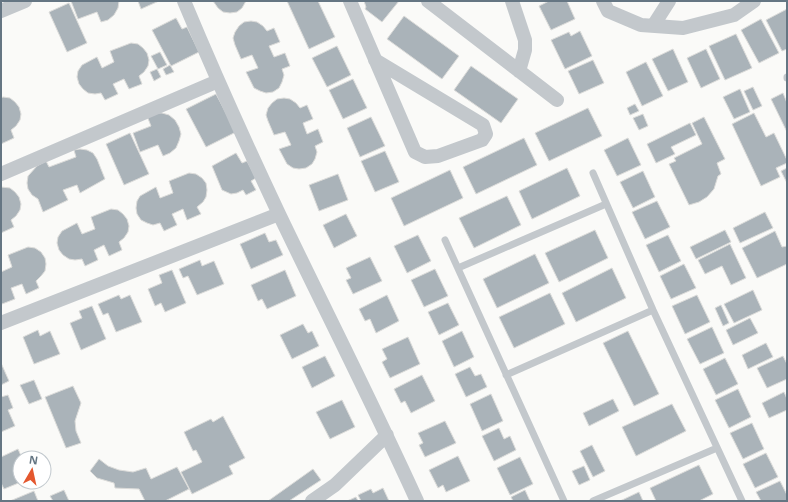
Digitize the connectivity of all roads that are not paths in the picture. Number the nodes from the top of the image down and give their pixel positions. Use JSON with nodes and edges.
{"nodes":[{"id":1,"x":25,"y":1,"type":"edge"},
{"id":2,"x":184,"y":1,"type":"edge"},
{"id":3,"x":350,"y":1,"type":"edge"},
{"id":4,"x":428,"y":1,"type":"edge"},
{"id":5,"x":512,"y":1,"type":"edge"},
{"id":6,"x":603,"y":1,"type":"edge"},
{"id":7,"x":668,"y":1,"type":"edge"},
{"id":8,"x":754,"y":1,"type":"edge"},
{"id":9,"x":1,"y":11,"type":"edge"},
{"id":10,"x":653,"y":26,"type":"junction"},
{"id":11,"x":375,"y":60,"type":"junction"},
{"id":12,"x":519,"y":71,"type":"junction"},
{"id":13,"x":218,"y":81,"type":"junction"},
{"id":14,"x":557,"y":100,"type":"dead end"},
{"id":15,"x":1,"y":174,"type":"edge"},
{"id":16,"x":593,"y":174,"type":"dead end"},
{"id":17,"x":606,"y":204,"type":"junction"},
{"id":18,"x":279,"y":214,"type":"junction"},
{"id":19,"x":445,"y":240,"type":"dead end"},
{"id":20,"x":458,"y":268,"type":"junction"},
{"id":21,"x":653,"y":310,"type":"junction"},
{"id":22,"x":1,"y":323,"type":"edge"},
{"id":23,"x":506,"y":375,"type":"junction"},
{"id":24,"x":387,"y":435,"type":"junction"},
{"id":25,"x":716,"y":448,"type":"junction"},
{"id":26,"x":312,"y":501,"type":"edge"},
{"id":27,"x":417,"y":501,"type":"edge"},
{"id":28,"x":564,"y":501,"type":"edge"},
{"id":29,"x":593,"y":501,"type":"edge"},
{"id":30,"x":742,"y":501,"type":"edge"}],
"edges":[{"from":1,"to":9,"type":"street"},
{"from":2,"to":13,"type":"street"},
{"from":3,"to":11,"type":"street"},
{"from":4,"to":12,"type":"street"},
{"from":5,"to":12,"type":"street"},
{"from":6,"to":10,"type":"street"},
{"from":7,"to":10,"type":"street"},
{"from":8,"to":10,"type":"street"},
{"from":11,"to":11,"type":"street"},
{"from":12,"to":14,"type":"street"},
{"from":13,"to":15,"type":"street"},
{"from":13,"to":18,"type":"street"},
{"from":16,"to":17,"type":"lane"},
{"from":17,"to":20,"type":"lane"},
{"from":17,"to":21,"type":"lane"},
{"from":18,"to":22,"type":"street"},
{"from":18,"to":24,"type":"street"},
{"from":19,"to":20,"type":"lane"},
{"from":20,"to":23,"type":"lane"},
{"from":21,"to":23,"type":"lane"},
{"from":21,"to":25,"type":"lane"},
{"from":23,"to":28,"type":"lane"},
{"from":24,"to":26,"type":"street"},
{"from":24,"to":27,"type":"street"},
{"from":25,"to":29,"type":"lane"},
{"from":25,"to":30,"type":"lane"}]}
